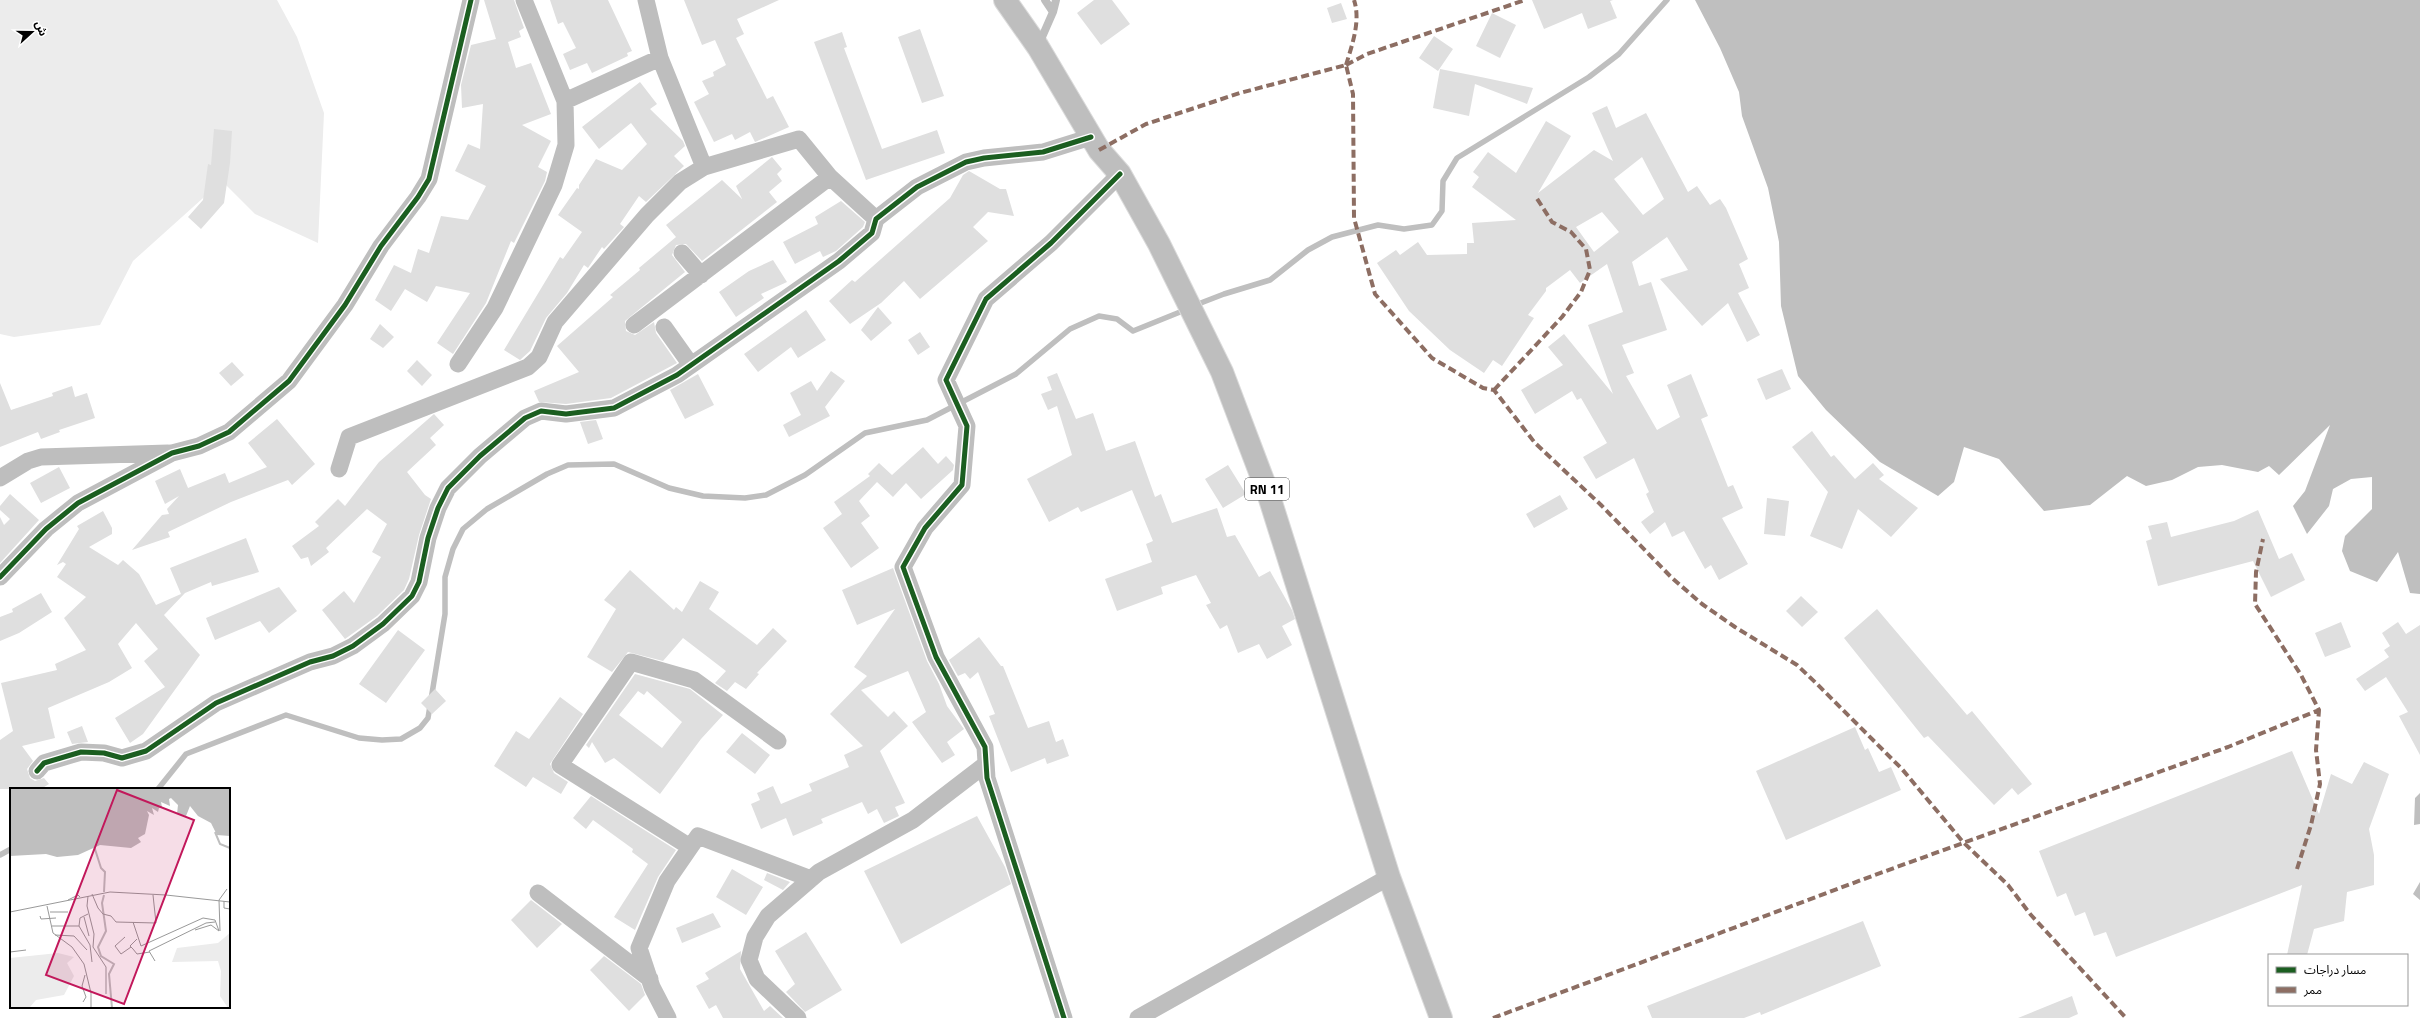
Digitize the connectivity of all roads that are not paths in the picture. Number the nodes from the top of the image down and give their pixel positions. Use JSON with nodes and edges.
{"nodes":[{"id":1,"x":471,"y":0,"type":"edge"},
{"id":2,"x":524,"y":0,"type":"edge"},
{"id":3,"x":646,"y":0,"type":"edge"},
{"id":4,"x":1005,"y":0,"type":"edge"},
{"id":5,"x":1045,"y":0,"type":"edge"},
{"id":6,"x":1056,"y":0,"type":"edge"},
{"id":7,"x":1053,"y":12,"type":"junction"},
{"id":8,"x":1038,"y":47,"type":"junction"},
{"id":9,"x":660,"y":58,"type":"junction"},
{"id":10,"x":565,"y":101,"type":"junction"},
{"id":11,"x":1091,"y":137,"type":"junction"},
{"id":12,"x":704,"y":167,"type":"junction"},
{"id":13,"x":1120,"y":174,"type":"junction"},
{"id":14,"x":830,"y":176,"type":"junction"},
{"id":15,"x":876,"y":219,"type":"junction"},
{"id":16,"x":682,"y":253,"type":"dead end"},
{"id":17,"x":701,"y":275,"type":"junction"},
{"id":18,"x":634,"y":325,"type":"dead end"},
{"id":19,"x":664,"y":327,"type":"dead end"},
{"id":20,"x":458,"y":364,"type":"dead end"},
{"id":21,"x":691,"y":365,"type":"junction"},
{"id":22,"x":172,"y":452,"type":"junction"},
{"id":23,"x":339,"y":469,"type":"dead end"},
{"id":24,"x":0,"y":478,"type":"edge"},
{"id":25,"x":0,"y":577,"type":"edge"},
{"id":26,"x":778,"y":741,"type":"dead end"},
{"id":27,"x":986,"y":764,"type":"junction"},
{"id":28,"x":37,"y":771,"type":"dead end"},
{"id":29,"x":690,"y":847,"type":"junction"},
{"id":30,"x":1389,"y":877,"type":"junction"},
{"id":31,"x":811,"y":879,"type":"junction"},
{"id":32,"x":538,"y":892,"type":"dead end"},
{"id":33,"x":650,"y":979,"type":"junction"},
{"id":34,"x":668,"y":1018,"type":"edge"},
{"id":35,"x":798,"y":1018,"type":"edge"},
{"id":36,"x":1064,"y":1018,"type":"edge"},
{"id":37,"x":1138,"y":1018,"type":"edge"},
{"id":38,"x":1441,"y":1018,"type":"edge"}],
"edges":[{"from":1,"to":22,"type":"street"},
{"from":2,"to":10,"type":"street"},
{"from":3,"to":9,"type":"street"},
{"from":4,"to":8,"type":"main road","number":"RN 11"},
{"from":5,"to":7,"type":"lane"},
{"from":6,"to":7,"type":"lane"},
{"from":7,"to":8,"type":"lane"},
{"from":8,"to":11,"type":"main road","number":"RN 11"},
{"from":9,"to":10,"type":"street"},
{"from":9,"to":12,"type":"street"},
{"from":10,"to":20,"type":"street"},
{"from":11,"to":13,"type":"main road","number":"RN 11"},
{"from":11,"to":15,"type":"street"},
{"from":12,"to":14,"type":"street"},
{"from":12,"to":23,"type":"street"},
{"from":13,"to":27,"type":"street"},
{"from":13,"to":30,"type":"main road","number":"RN 11"},
{"from":14,"to":15,"type":"street"},
{"from":14,"to":17,"type":"street"},
{"from":15,"to":21,"type":"street"},
{"from":16,"to":17,"type":"street"},
{"from":17,"to":18,"type":"street"},
{"from":19,"to":21,"type":"street"},
{"from":21,"to":28,"type":"street"},
{"from":22,"to":24,"type":"street"},
{"from":22,"to":25,"type":"street"},
{"from":26,"to":29,"type":"street"},
{"from":27,"to":31,"type":"street"},
{"from":27,"to":36,"type":"street"},
{"from":29,"to":31,"type":"street"},
{"from":29,"to":33,"type":"street"},
{"from":30,"to":37,"type":"street"},
{"from":30,"to":38,"type":"main road","number":"RN 11"},
{"from":31,"to":35,"type":"street"},
{"from":32,"to":33,"type":"street"},
{"from":33,"to":34,"type":"street"}]}
